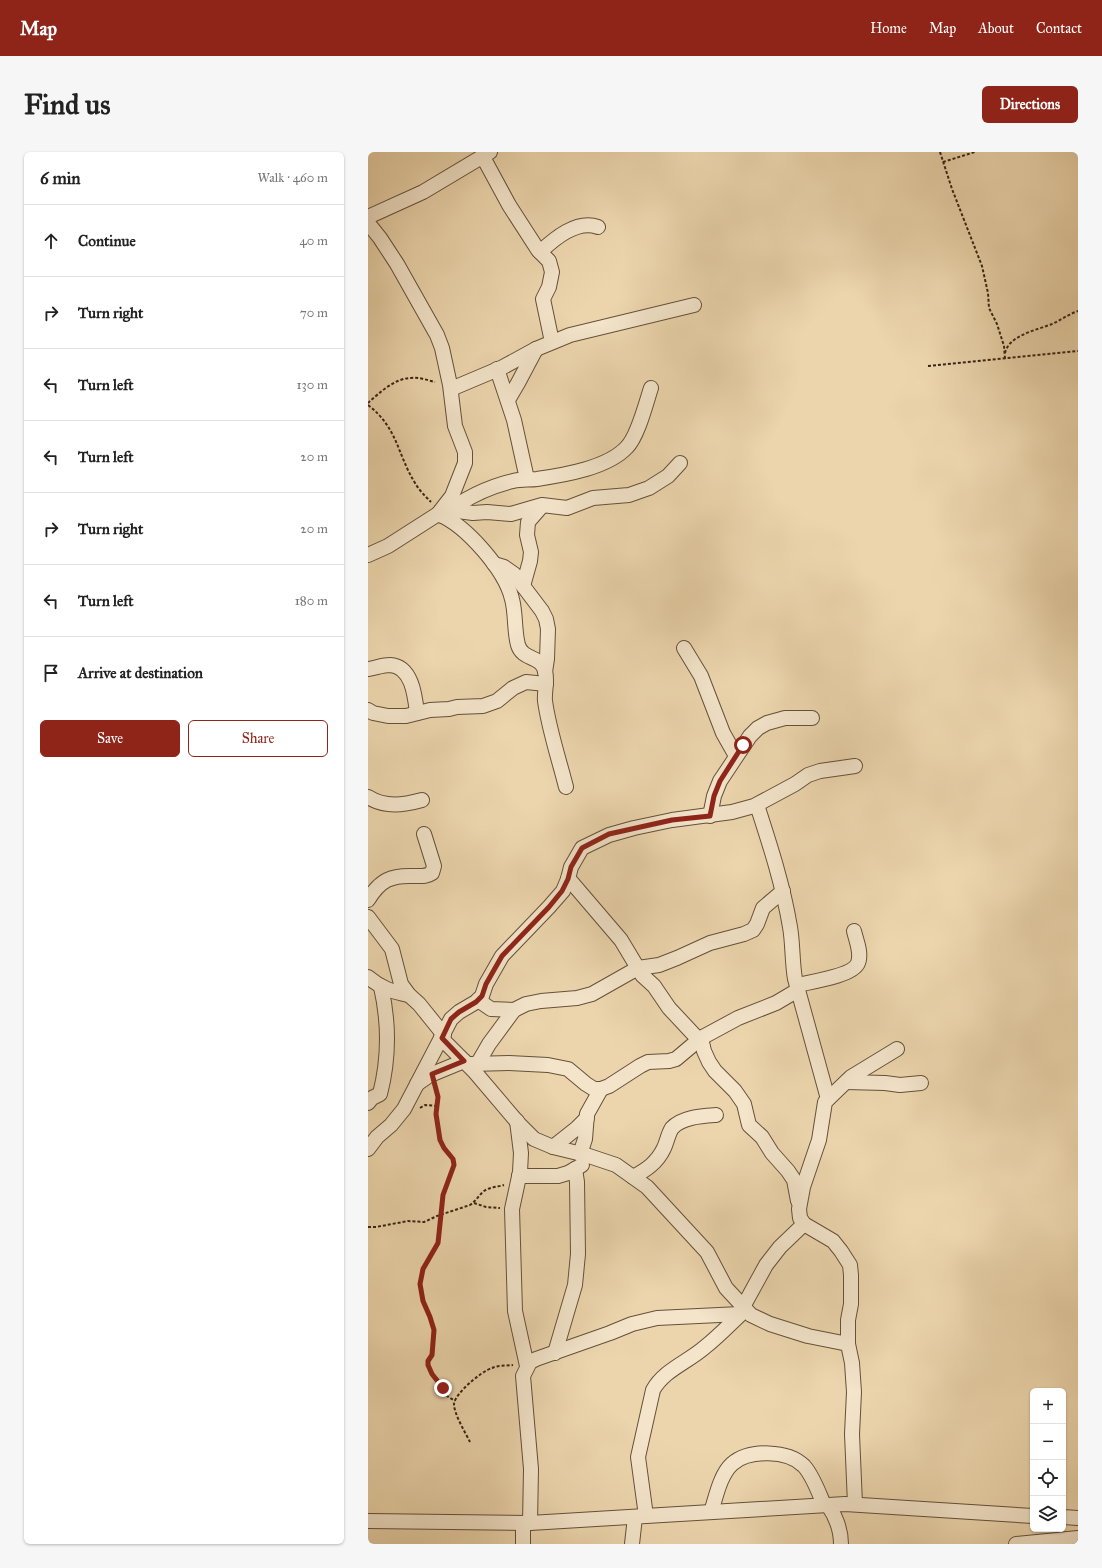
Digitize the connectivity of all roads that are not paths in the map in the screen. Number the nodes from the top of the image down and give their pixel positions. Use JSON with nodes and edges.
{"nodes":[{"id":1,"x":487,"y":154,"type":"edge"},
{"id":2,"x":368,"y":217,"type":"edge"},
{"id":3,"x":368,"y":223,"type":"edge"},
{"id":4,"x":598,"y":227,"type":"dead end"},
{"id":5,"x":540,"y":252,"type":"junction"},
{"id":6,"x":694,"y":305,"type":"dead end"},
{"id":7,"x":552,"y":342,"type":"junction"},
{"id":8,"x":536,"y":348,"type":"junction"},
{"id":9,"x":497,"y":369,"type":"junction"},
{"id":10,"x":450,"y":387,"type":"junction"},
{"id":11,"x":651,"y":388,"type":"dead end"},
{"id":12,"x":508,"y":400,"type":"junction"},
{"id":13,"x":680,"y":463,"type":"dead end"},
{"id":14,"x":527,"y":479,"type":"junction"},
{"id":15,"x":542,"y":505,"type":"junction"},
{"id":16,"x":443,"y":513,"type":"junction"},
{"id":17,"x":370,"y":557,"type":"edge"},
{"id":18,"x":493,"y":564,"type":"junction"},
{"id":19,"x":523,"y":586,"type":"junction"},
{"id":20,"x":684,"y":648,"type":"dead end"},
{"id":21,"x":368,"y":669,"type":"edge"},
{"id":22,"x":546,"y":678,"type":"junction"},
{"id":23,"x":368,"y":710,"type":"edge"},
{"id":24,"x":417,"y":713,"type":"junction"},
{"id":25,"x":812,"y":718,"type":"dead end"},
{"id":26,"x":736,"y":756,"type":"junction"},
{"id":27,"x":855,"y":766,"type":"dead end"},
{"id":28,"x":566,"y":787,"type":"dead end"},
{"id":29,"x":368,"y":797,"type":"edge"},
{"id":30,"x":422,"y":800,"type":"dead end"},
{"id":31,"x":757,"y":805,"type":"junction"},
{"id":32,"x":710,"y":816,"type":"junction"},
{"id":33,"x":424,"y":834,"type":"dead end"},
{"id":34,"x":568,"y":878,"type":"junction"},
{"id":35,"x":783,"y":891,"type":"junction"},
{"id":36,"x":368,"y":900,"type":"edge"},
{"id":37,"x":368,"y":917,"type":"edge"},
{"id":38,"x":854,"y":931,"type":"dead end"},
{"id":39,"x":638,"y":968,"type":"junction"},
{"id":40,"x":368,"y":977,"type":"edge"},
{"id":41,"x":381,"y":987,"type":"junction"},
{"id":42,"x":797,"y":988,"type":"junction"},
{"id":43,"x":408,"y":995,"type":"junction"},
{"id":44,"x":478,"y":1000,"type":"junction"},
{"id":45,"x":514,"y":1010,"type":"junction"},
{"id":46,"x":443,"y":1037,"type":"junction"},
{"id":47,"x":700,"y":1039,"type":"junction"},
{"id":48,"x":898,"y":1049,"type":"dead end"},
{"id":49,"x":469,"y":1063,"type":"junction"},
{"id":50,"x":846,"y":1082,"type":"junction"},
{"id":51,"x":921,"y":1083,"type":"dead end"},
{"id":52,"x":417,"y":1084,"type":"junction"},
{"id":53,"x":601,"y":1089,"type":"junction"},
{"id":54,"x":828,"y":1099,"type":"junction"},
{"id":55,"x":368,"y":1103,"type":"edge"},
{"id":56,"x":716,"y":1115,"type":"dead end"},
{"id":57,"x":587,"y":1118,"type":"junction"},
{"id":58,"x":516,"y":1121,"type":"junction"},
{"id":59,"x":553,"y":1147,"type":"junction"},
{"id":60,"x":368,"y":1148,"type":"edge"},
{"id":61,"x":580,"y":1154,"type":"junction"},
{"id":62,"x":596,"y":1159,"type":"junction"},
{"id":63,"x":783,"y":1165,"type":"junction"},
{"id":64,"x":575,"y":1169,"type":"junction"},
{"id":65,"x":808,"y":1172,"type":"junction"},
{"id":66,"x":632,"y":1177,"type":"junction"},
{"id":67,"x":518,"y":1178,"type":"junction"},
{"id":68,"x":800,"y":1207,"type":"junction"},
{"id":69,"x":804,"y":1224,"type":"junction"},
{"id":70,"x":743,"y":1310,"type":"junction"},
{"id":71,"x":848,"y":1344,"type":"junction"},
{"id":72,"x":555,"y":1353,"type":"junction"},
{"id":73,"x":526,"y":1363,"type":"junction"},
{"id":74,"x":855,"y":1504,"type":"junction"},
{"id":75,"x":826,"y":1505,"type":"junction"},
{"id":76,"x":711,"y":1512,"type":"junction"},
{"id":77,"x":641,"y":1516,"type":"junction"},
{"id":78,"x":1030,"y":1516,"type":"edge"},
{"id":79,"x":1066,"y":1517,"type":"edge"},
{"id":80,"x":1078,"y":1518,"type":"edge"},
{"id":81,"x":368,"y":1521,"type":"edge"},
{"id":82,"x":526,"y":1523,"type":"junction"},
{"id":83,"x":1078,"y":1538,"type":"edge"},
{"id":84,"x":523,"y":1544,"type":"edge"},
{"id":85,"x":632,"y":1544,"type":"edge"},
{"id":86,"x":841,"y":1544,"type":"edge"},
{"id":87,"x":1016,"y":1544,"type":"edge"}],
"edges":[{"from":1,"to":2,"type":"street"},
{"from":1,"to":5,"type":"street"},
{"from":3,"to":10,"type":"street"},
{"from":4,"to":5,"type":"street"},
{"from":5,"to":7,"type":"street"},
{"from":6,"to":7,"type":"street"},
{"from":7,"to":8,"type":"street"},
{"from":8,"to":9,"type":"street"},
{"from":8,"to":12,"type":"street"},
{"from":9,"to":10,"type":"street"},
{"from":9,"to":12,"type":"street"},
{"from":10,"to":16,"type":"street"},
{"from":11,"to":14,"type":"street"},
{"from":12,"to":14,"type":"street"},
{"from":13,"to":15,"type":"street"},
{"from":14,"to":16,"type":"street"},
{"from":15,"to":16,"type":"street"},
{"from":15,"to":19,"type":"street"},
{"from":16,"to":17,"type":"street"},
{"from":16,"to":18,"type":"street"},
{"from":18,"to":19,"type":"street"},
{"from":18,"to":22,"type":"street"},
{"from":19,"to":22,"type":"street"},
{"from":20,"to":26,"type":"street"},
{"from":21,"to":24,"type":"street"},
{"from":22,"to":24,"type":"street"},
{"from":22,"to":28,"type":"street"},
{"from":23,"to":24,"type":"street"},
{"from":25,"to":26,"type":"street"},
{"from":26,"to":32,"type":"street"},
{"from":27,"to":31,"type":"street"},
{"from":29,"to":30,"type":"street"},
{"from":31,"to":32,"type":"street"},
{"from":31,"to":35,"type":"street"},
{"from":32,"to":34,"type":"street"},
{"from":33,"to":36,"type":"street"},
{"from":34,"to":39,"type":"street"},
{"from":34,"to":44,"type":"street"},
{"from":35,"to":39,"type":"street"},
{"from":35,"to":42,"type":"street"},
{"from":37,"to":43,"type":"street"},
{"from":38,"to":42,"type":"street"},
{"from":39,"to":45,"type":"street"},
{"from":39,"to":47,"type":"street"},
{"from":40,"to":41,"type":"street"},
{"from":41,"to":43,"type":"street"},
{"from":41,"to":55,"type":"street"},
{"from":42,"to":47,"type":"street"},
{"from":42,"to":54,"type":"street"},
{"from":43,"to":46,"type":"street"},
{"from":44,"to":45,"type":"street"},
{"from":44,"to":46,"type":"street"},
{"from":45,"to":49,"type":"street"},
{"from":46,"to":49,"type":"street"},
{"from":46,"to":52,"type":"street"},
{"from":47,"to":53,"type":"street"},
{"from":47,"to":63,"type":"street"},
{"from":48,"to":50,"type":"street"},
{"from":49,"to":52,"type":"street"},
{"from":49,"to":53,"type":"street"},
{"from":49,"to":58,"type":"street"},
{"from":50,"to":51,"type":"street"},
{"from":50,"to":54,"type":"street"},
{"from":52,"to":60,"type":"street"},
{"from":53,"to":57,"type":"street"},
{"from":54,"to":65,"type":"street"},
{"from":56,"to":66,"type":"street"},
{"from":57,"to":59,"type":"street"},
{"from":57,"to":61,"type":"street"},
{"from":58,"to":59,"type":"street"},
{"from":58,"to":67,"type":"street"},
{"from":59,"to":61,"type":"street"},
{"from":61,"to":62,"type":"street"},
{"from":62,"to":64,"type":"street"},
{"from":62,"to":66,"type":"street"},
{"from":63,"to":65,"type":"street"},
{"from":63,"to":68,"type":"street"},
{"from":64,"to":67,"type":"street"},
{"from":64,"to":72,"type":"street"},
{"from":65,"to":68,"type":"street"},
{"from":66,"to":70,"type":"street"},
{"from":67,"to":73,"type":"street"},
{"from":68,"to":69,"type":"street"},
{"from":69,"to":70,"type":"street"},
{"from":69,"to":71,"type":"street"},
{"from":70,"to":71,"type":"street"},
{"from":70,"to":72,"type":"street"},
{"from":70,"to":77,"type":"street"},
{"from":71,"to":74,"type":"street"},
{"from":72,"to":73,"type":"street"},
{"from":73,"to":82,"type":"street"},
{"from":74,"to":75,"type":"street"},
{"from":74,"to":78,"type":"street"},
{"from":75,"to":76,"type":"street"},
{"from":75,"to":76,"type":"street"},
{"from":75,"to":86,"type":"street"},
{"from":76,"to":77,"type":"street"},
{"from":77,"to":82,"type":"street"},
{"from":77,"to":85,"type":"street"},
{"from":79,"to":80,"type":"street"},
{"from":81,"to":82,"type":"street"},
{"from":82,"to":84,"type":"street"},
{"from":83,"to":87,"type":"street"}]}
